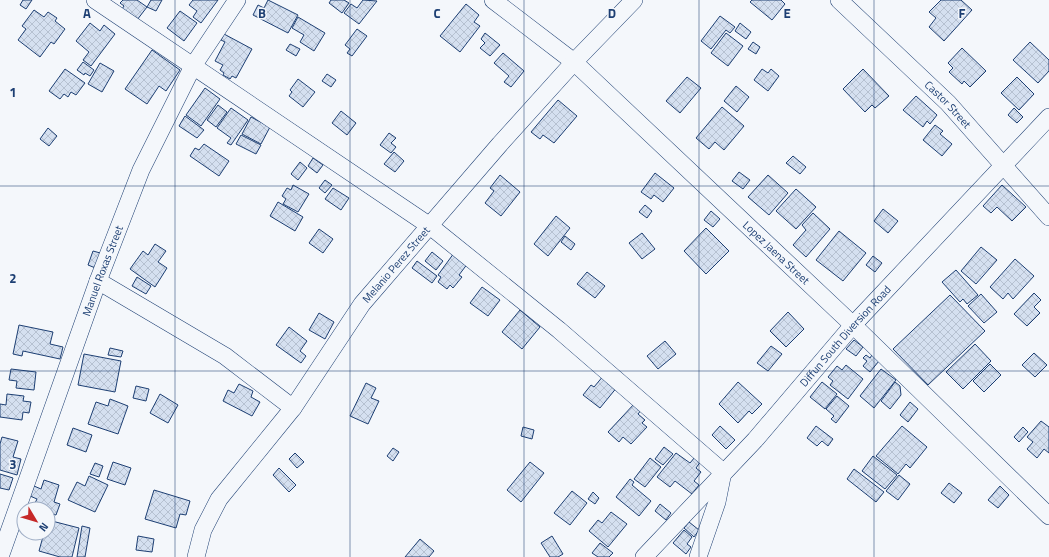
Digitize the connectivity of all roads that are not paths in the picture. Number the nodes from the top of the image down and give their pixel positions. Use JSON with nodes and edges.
{"nodes":[{"id":1,"x":95,"y":0,"type":"edge"},
{"id":2,"x":237,"y":0,"type":"edge"},
{"id":3,"x":493,"y":0,"type":"edge"},
{"id":4,"x":634,"y":0,"type":"edge"},
{"id":5,"x":840,"y":0,"type":"edge"},
{"id":6,"x":574,"y":62,"type":"junction"},
{"id":7,"x":193,"y":66,"type":"junction"},
{"id":8,"x":1049,"y":117,"type":"edge"},
{"id":9,"x":1004,"y":164,"type":"junction"},
{"id":10,"x":1049,"y":217,"type":"edge"},
{"id":11,"x":430,"y":226,"type":"junction"},
{"id":12,"x":98,"y":281,"type":"junction"},
{"id":13,"x":853,"y":325,"type":"junction"},
{"id":14,"x":293,"y":408,"type":"junction"},
{"id":15,"x":723,"y":472,"type":"junction"},
{"id":16,"x":1049,"y":516,"type":"edge"},
{"id":17,"x":0,"y":557,"type":"edge"},
{"id":18,"x":196,"y":557,"type":"edge"},
{"id":19,"x":644,"y":557,"type":"edge"},
{"id":20,"x":698,"y":557,"type":"edge"}],
"edges":[{"from":1,"to":7,"type":"street"},
{"from":2,"to":7,"type":"street","name":"Manuel Roxas Street"},
{"from":3,"to":6,"type":"street","name":"Lopez Jaena Street"},
{"from":4,"to":6,"type":"street","name":"Melanio Perez Street"},
{"from":5,"to":9,"type":"street","name":"Castor Street"},
{"from":6,"to":11,"type":"street","name":"Melanio Perez Street"},
{"from":6,"to":13,"type":"street","name":"Lopez Jaena Street"},
{"from":7,"to":11,"type":"street"},
{"from":7,"to":12,"type":"street","name":"Manuel Roxas Street"},
{"from":8,"to":9,"type":"street","name":"Diffun South Diversion Road"},
{"from":9,"to":10,"type":"street","name":"Castor Street"},
{"from":9,"to":13,"type":"street","name":"Diffun South Diversion Road"},
{"from":11,"to":14,"type":"street","name":"Melanio Perez Street"},
{"from":11,"to":15,"type":"street"},
{"from":12,"to":14,"type":"street"},
{"from":12,"to":17,"type":"street","name":"Manuel Roxas Street"},
{"from":13,"to":15,"type":"street","name":"Diffun South Diversion Road"},
{"from":13,"to":16,"type":"street","name":"Lopez Jaena Street"},
{"from":14,"to":18,"type":"street","name":"Melanio Perez Street"},
{"from":15,"to":19,"type":"street","name":"Diffun South Diversion Road"},
{"from":15,"to":20,"type":"street"}]}
